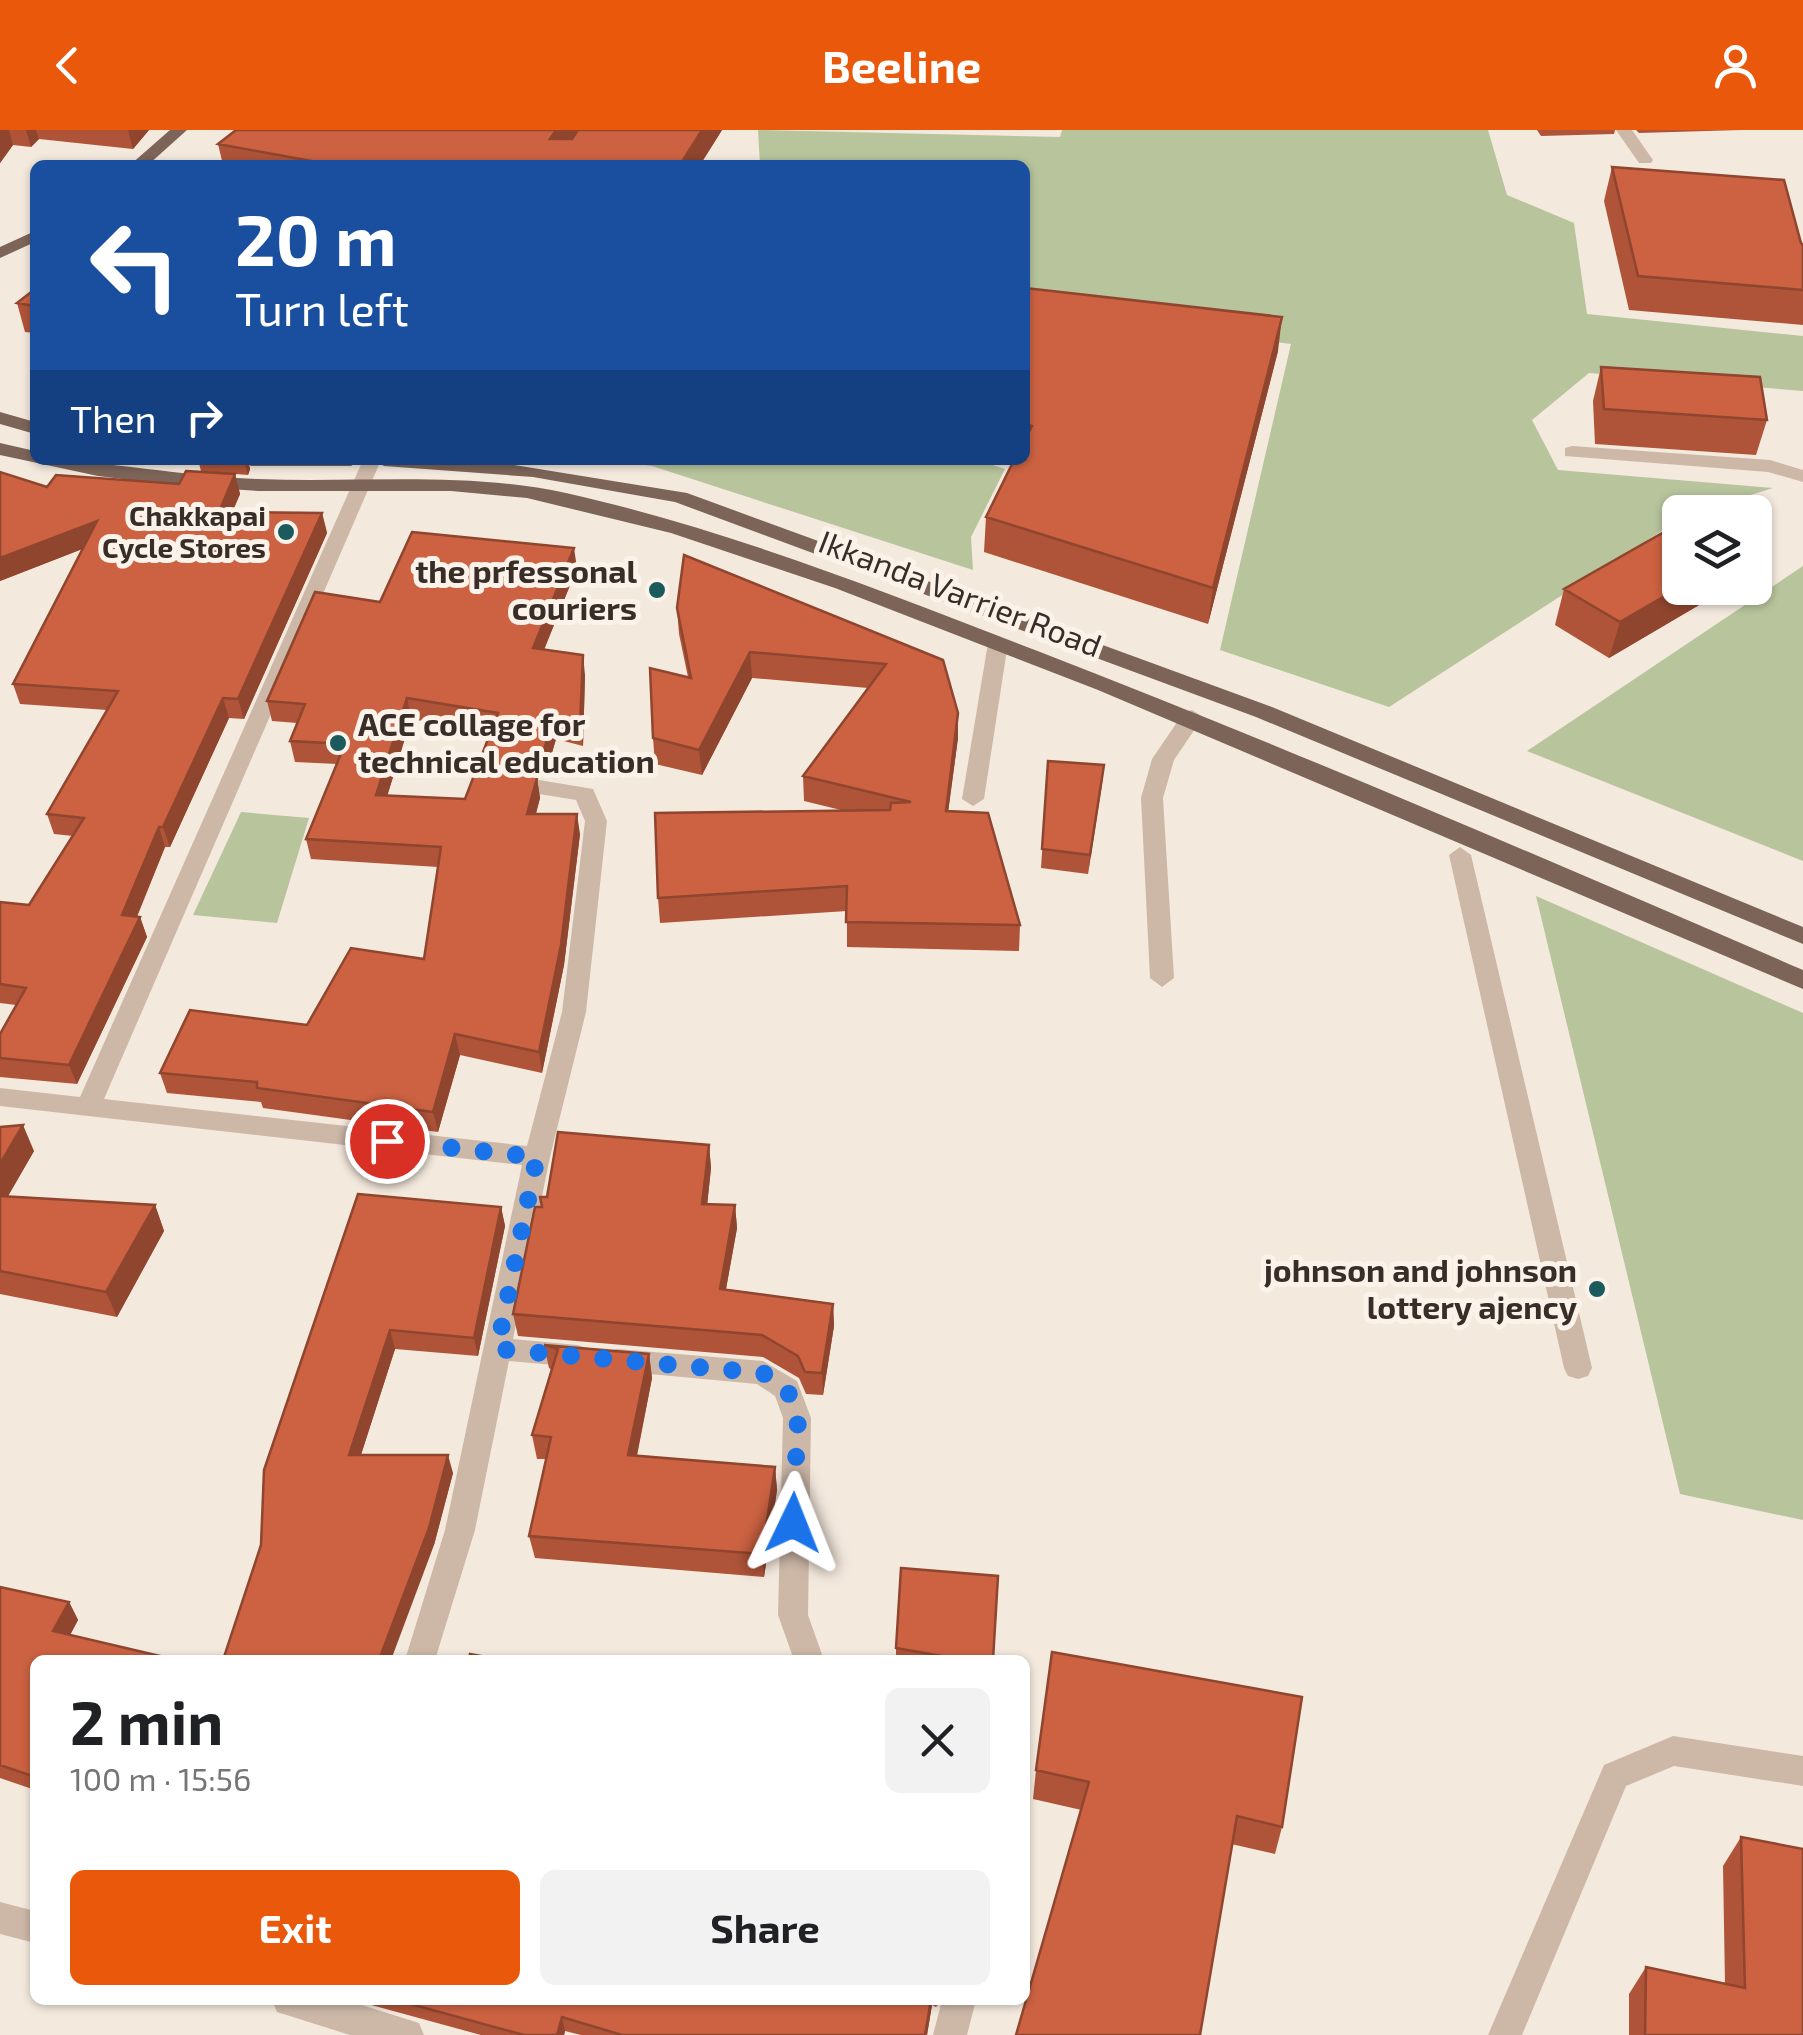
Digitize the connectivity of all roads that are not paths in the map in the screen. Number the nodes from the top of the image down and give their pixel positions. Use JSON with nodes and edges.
{"nodes":[{"id":1,"x":179,"y":130,"type":"edge"},
{"id":2,"x":1624,"y":130,"type":"edge"},
{"id":3,"x":144,"y":160,"type":"edge"},
{"id":4,"x":1645,"y":160,"type":"dead end"},
{"id":5,"x":30,"y":239,"type":"edge"},
{"id":6,"x":0,"y":254,"type":"edge"},
{"id":7,"x":0,"y":418,"type":"edge"},
{"id":8,"x":30,"y":427,"type":"edge"},
{"id":9,"x":0,"y":449,"type":"edge"},
{"id":10,"x":1572,"y":452,"type":"dead end"},
{"id":11,"x":30,"y":456,"type":"edge"},
{"id":12,"x":78,"y":465,"type":"edge"},
{"id":13,"x":370,"y":465,"type":"edge"},
{"id":14,"x":490,"y":465,"type":"edge"},
{"id":15,"x":1803,"y":476,"type":"edge"},
{"id":16,"x":362,"y":483,"type":"junction"},
{"id":17,"x":998,"y":643,"type":"junction"},
{"id":18,"x":1192,"y":717,"type":"junction"},
{"id":19,"x":533,"y":786,"type":"edge"},
{"id":20,"x":973,"y":799,"type":"dead end"},
{"id":21,"x":1460,"y":855,"type":"dead end"},
{"id":22,"x":1803,"y":936,"type":"edge"},
{"id":23,"x":1162,"y":978,"type":"dead end"},
{"id":24,"x":1803,"y":980,"type":"edge"},
{"id":25,"x":0,"y":1097,"type":"edge"},
{"id":26,"x":88,"y":1108,"type":"junction"},
{"id":27,"x":537,"y":1157,"type":"junction"},
{"id":28,"x":497,"y":1349,"type":"junction"},
{"id":29,"x":1578,"y":1368,"type":"dead end"},
{"id":30,"x":422,"y":1655,"type":"edge"},
{"id":31,"x":807,"y":1655,"type":"edge"},
{"id":32,"x":1803,"y":1770,"type":"edge"},
{"id":33,"x":0,"y":1918,"type":"edge"},
{"id":34,"x":30,"y":1926,"type":"edge"},
{"id":35,"x":306,"y":2005,"type":"edge"},
{"id":36,"x":958,"y":2005,"type":"edge"},
{"id":37,"x":407,"y":2035,"type":"edge"},
{"id":38,"x":950,"y":2035,"type":"edge"},
{"id":39,"x":1505,"y":2035,"type":"edge"}],
"edges":[{"from":1,"to":3,"type":"main road"},
{"from":2,"to":4,"type":"street"},
{"from":5,"to":6,"type":"main road"},
{"from":7,"to":8,"type":"main road"},
{"from":9,"to":11,"type":"main road"},
{"from":10,"to":15,"type":"street"},
{"from":12,"to":16,"type":"main road","name":"Ikkanda Varrier Road"},
{"from":13,"to":16,"type":"street"},
{"from":14,"to":22,"type":"main road","name":"Ikkanda Varrier Road"},
{"from":16,"to":17,"type":"main road","name":"Ikkanda Varrier Road"},
{"from":16,"to":26,"type":"street"},
{"from":17,"to":18,"type":"main road","name":"Ikkanda Varrier Road"},
{"from":17,"to":20,"type":"street"},
{"from":18,"to":23,"type":"street"},
{"from":18,"to":24,"type":"main road","name":"Ikkanda Varrier Road"},
{"from":19,"to":27,"type":"street"},
{"from":21,"to":29,"type":"street"},
{"from":25,"to":26,"type":"street"},
{"from":26,"to":27,"type":"street"},
{"from":27,"to":28,"type":"street"},
{"from":28,"to":30,"type":"street"},
{"from":28,"to":31,"type":"street"},
{"from":32,"to":39,"type":"street"},
{"from":33,"to":34,"type":"street"},
{"from":35,"to":37,"type":"street"},
{"from":36,"to":38,"type":"street"}]}
